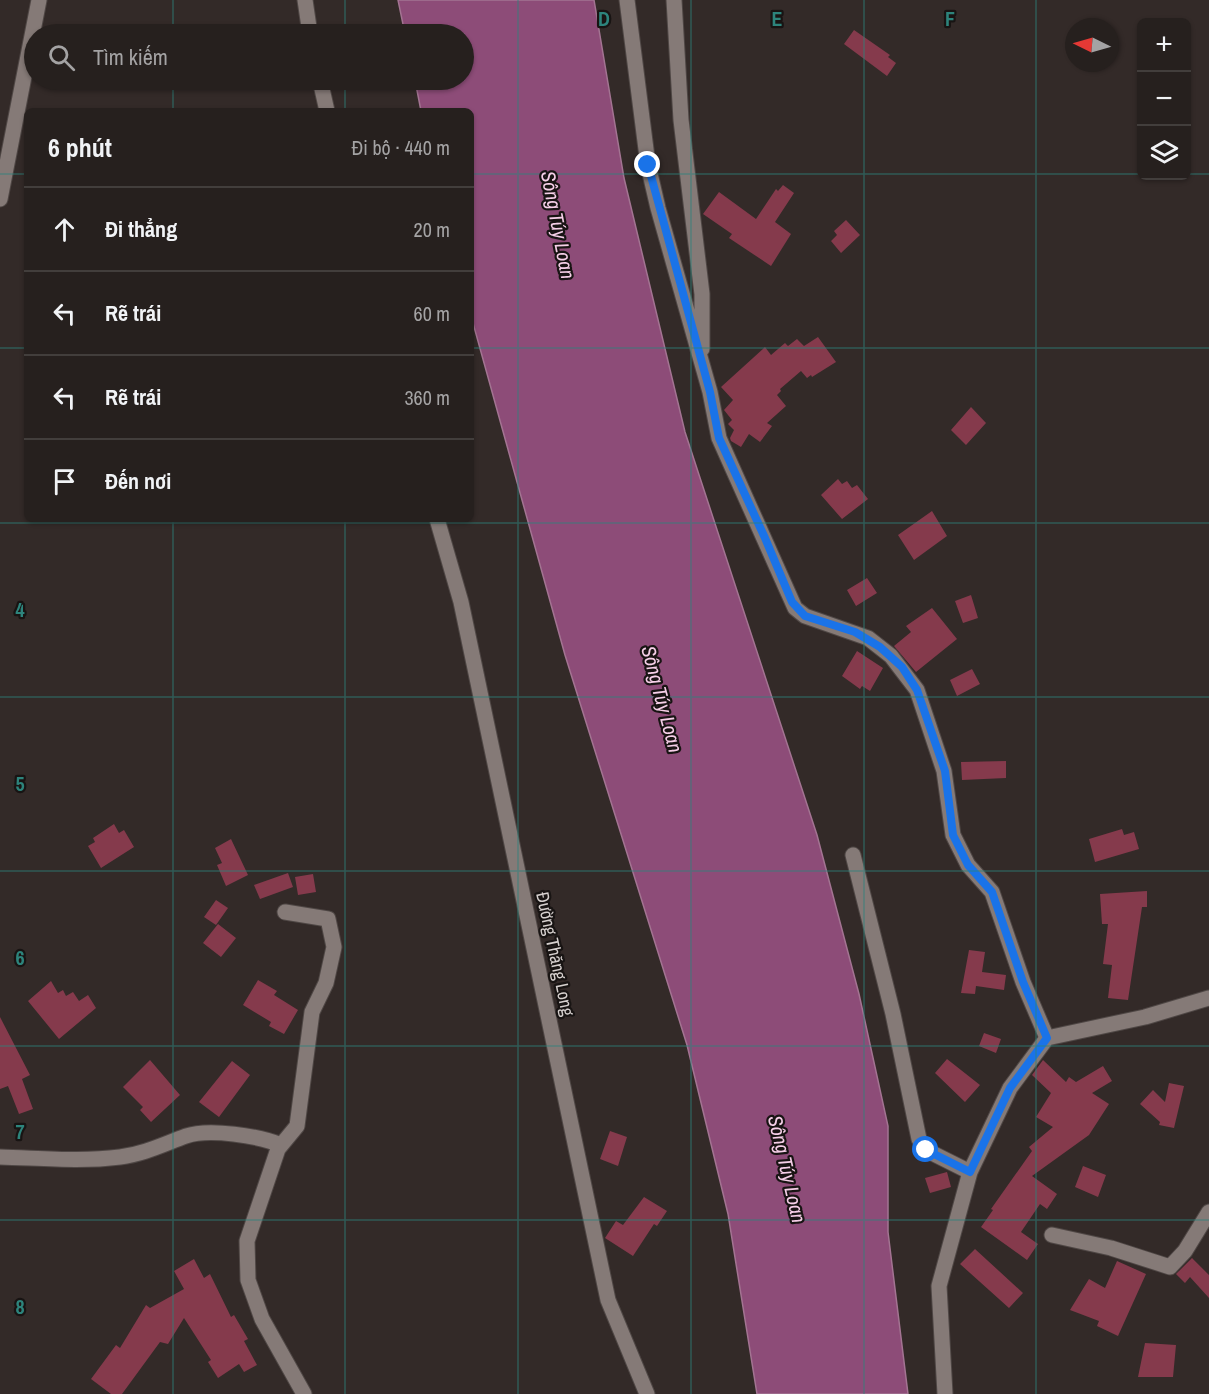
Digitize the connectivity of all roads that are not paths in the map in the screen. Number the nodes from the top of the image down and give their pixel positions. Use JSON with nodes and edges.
{"nodes":[{"id":1,"x":39,"y":0,"type":"edge"},
{"id":2,"x":306,"y":0,"type":"edge"},
{"id":3,"x":627,"y":0,"type":"edge"},
{"id":4,"x":674,"y":0,"type":"edge"},
{"id":5,"x":34,"y":24,"type":"edge"},
{"id":6,"x":309,"y":24,"type":"edge"},
{"id":7,"x":24,"y":77,"type":"edge"},
{"id":8,"x":322,"y":90,"type":"edge"},
{"id":9,"x":326,"y":108,"type":"edge"},
{"id":10,"x":0,"y":199,"type":"edge"},
{"id":11,"x":701,"y":361,"type":"junction"},
{"id":12,"x":438,"y":522,"type":"edge"},
{"id":13,"x":853,"y":855,"type":"dead end"},
{"id":14,"x":285,"y":912,"type":"dead end"},
{"id":15,"x":1209,"y":998,"type":"edge"},
{"id":16,"x":1047,"y":1038,"type":"junction"},
{"id":17,"x":281,"y":1145,"type":"junction"},
{"id":18,"x":0,"y":1157,"type":"edge"},
{"id":19,"x":970,"y":1172,"type":"junction"},
{"id":20,"x":1209,"y":1212,"type":"edge"},
{"id":21,"x":1052,"y":1236,"type":"dead end"},
{"id":22,"x":304,"y":1394,"type":"edge"},
{"id":23,"x":647,"y":1394,"type":"edge"},
{"id":24,"x":945,"y":1394,"type":"edge"}],
"edges":[{"from":1,"to":5,"type":"street"},
{"from":2,"to":6,"type":"street"},
{"from":3,"to":11,"type":"street"},
{"from":4,"to":11,"type":"street"},
{"from":7,"to":10,"type":"street"},
{"from":8,"to":9,"type":"street"},
{"from":11,"to":16,"type":"street"},
{"from":12,"to":23,"type":"street","name":"Đường Thăng Long"},
{"from":13,"to":19,"type":"street"},
{"from":14,"to":17,"type":"street"},
{"from":15,"to":16,"type":"street"},
{"from":16,"to":19,"type":"street"},
{"from":17,"to":18,"type":"street"},
{"from":17,"to":22,"type":"street"},
{"from":19,"to":24,"type":"street"},
{"from":20,"to":21,"type":"street"}]}
